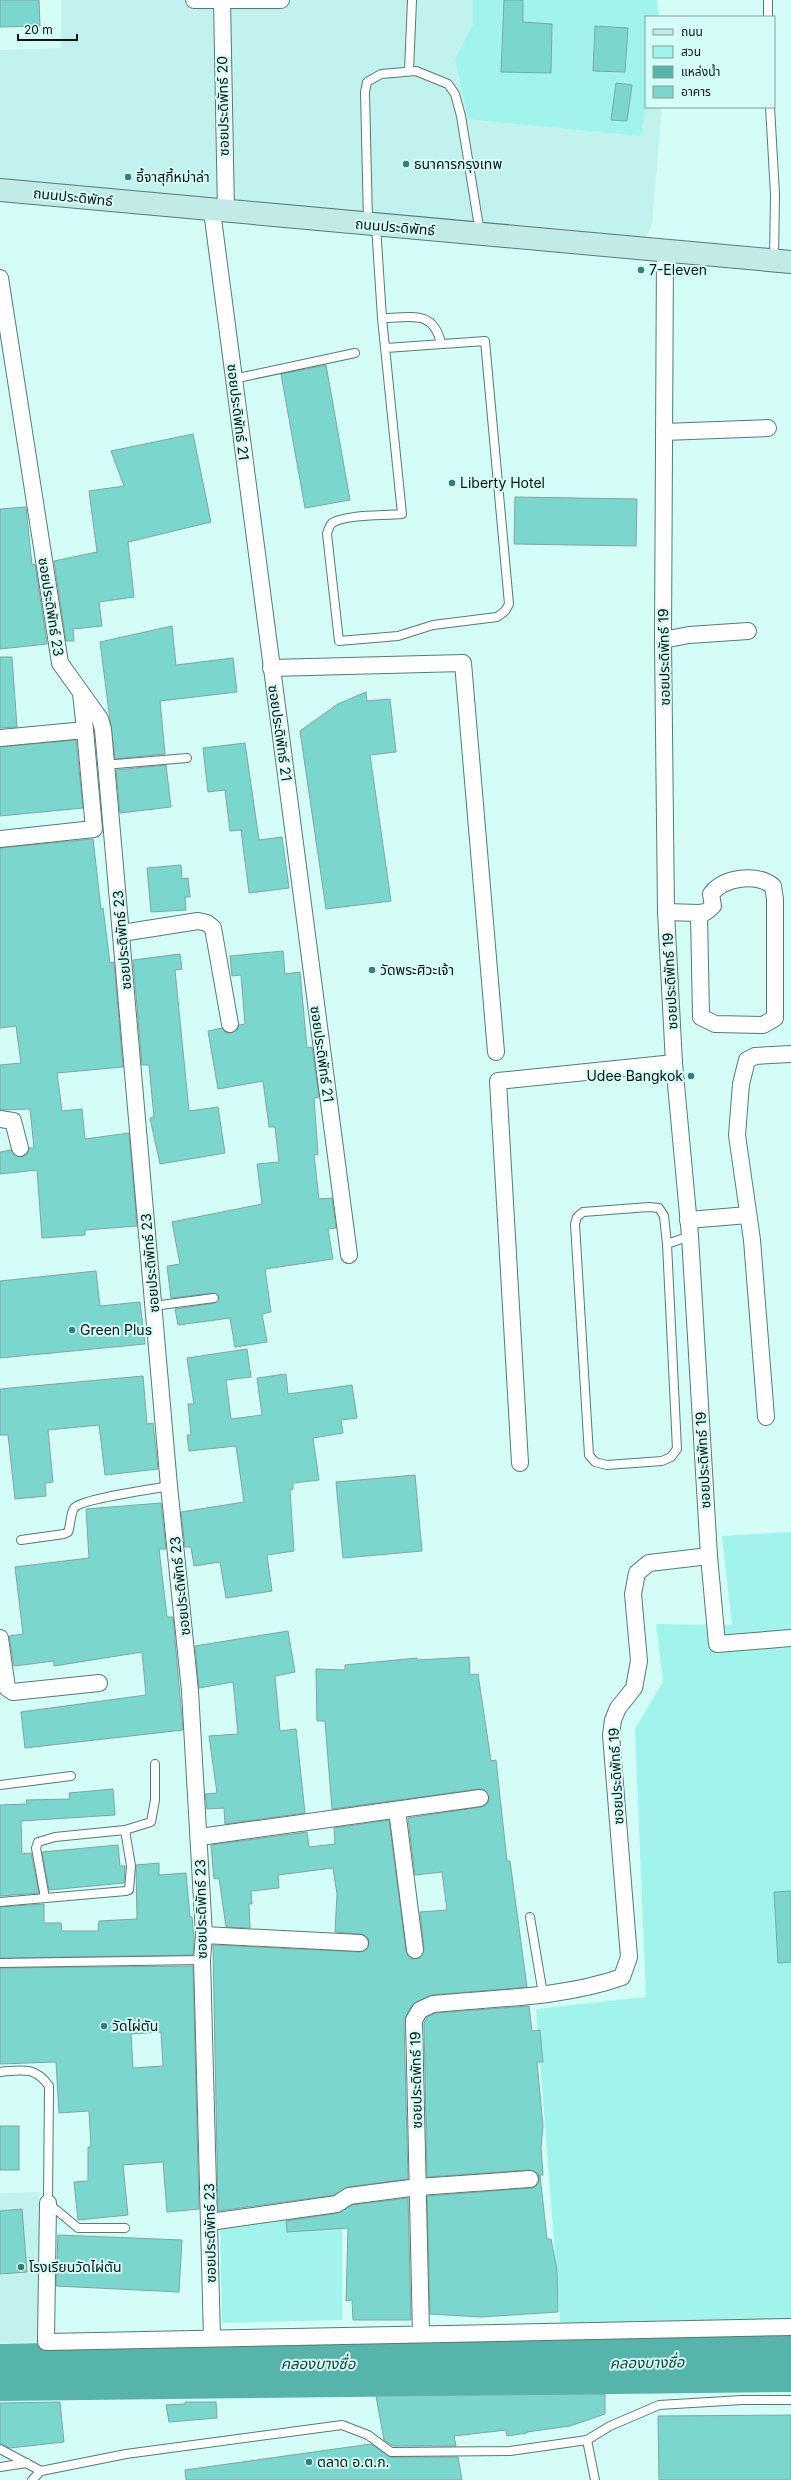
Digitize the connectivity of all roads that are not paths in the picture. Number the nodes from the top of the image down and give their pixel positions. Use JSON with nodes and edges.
{"nodes":[{"id":1,"x":194,"y":0,"type":"edge"},
{"id":2,"x":281,"y":0,"type":"edge"},
{"id":3,"x":412,"y":0,"type":"edge"},
{"id":4,"x":768,"y":0,"type":"edge"},
{"id":5,"x":222,"y":1,"type":"edge"},
{"id":6,"x":768,"y":16,"type":"edge"},
{"id":7,"x":409,"y":71,"type":"junction"},
{"id":8,"x":770,"y":108,"type":"edge"},
{"id":9,"x":0,"y":190,"type":"edge"},
{"id":10,"x":219,"y":211,"type":"junction"},
{"id":11,"x":372,"y":225,"type":"junction"},
{"id":12,"x":480,"y":234,"type":"junction"},
{"id":13,"x":665,"y":252,"type":"junction"},
{"id":14,"x":782,"y":261,"type":"edge"},
{"id":15,"x":0,"y":278,"type":"edge"},
{"id":16,"x":382,"y":318,"type":"junction"},
{"id":17,"x":440,"y":344,"type":"junction"},
{"id":18,"x":386,"y":348,"type":"junction"},
{"id":19,"x":355,"y":353,"type":"dead end"},
{"id":20,"x":233,"y":380,"type":"junction"},
{"id":21,"x":768,"y":428,"type":"dead end"},
{"id":22,"x":664,"y":432,"type":"junction"},
{"id":23,"x":748,"y":631,"type":"dead end"},
{"id":24,"x":663,"y":640,"type":"junction"},
{"id":25,"x":271,"y":668,"type":"junction"},
{"id":26,"x":81,"y":693,"type":"junction"},
{"id":27,"x":85,"y":730,"type":"junction"},
{"id":28,"x":0,"y":738,"type":"edge"},
{"id":29,"x":187,"y":758,"type":"dead end"},
{"id":30,"x":104,"y":765,"type":"junction"},
{"id":31,"x":0,"y":839,"type":"edge"},
{"id":32,"x":666,"y":912,"type":"junction"},
{"id":33,"x":699,"y":913,"type":"junction"},
{"id":34,"x":122,"y":933,"type":"junction"},
{"id":35,"x":230,"y":1024,"type":"dead end"},
{"id":36,"x":496,"y":1052,"type":"dead end"},
{"id":37,"x":791,"y":1054,"type":"edge"},
{"id":38,"x":674,"y":1063,"type":"junction"},
{"id":39,"x":0,"y":1119,"type":"edge"},
{"id":40,"x":20,"y":1148,"type":"dead end"},
{"id":41,"x":748,"y":1215,"type":"junction"},
{"id":42,"x":688,"y":1220,"type":"junction"},
{"id":43,"x":690,"y":1236,"type":"junction"},
{"id":44,"x":667,"y":1244,"type":"junction"},
{"id":45,"x":349,"y":1255,"type":"dead end"},
{"id":46,"x":214,"y":1298,"type":"dead end"},
{"id":47,"x":153,"y":1306,"type":"junction"},
{"id":48,"x":766,"y":1417,"type":"dead end"},
{"id":49,"x":520,"y":1463,"type":"dead end"},
{"id":50,"x":169,"y":1486,"type":"junction"},
{"id":51,"x":21,"y":1540,"type":"dead end"},
{"id":52,"x":709,"y":1556,"type":"junction"},
{"id":53,"x":0,"y":1638,"type":"edge"},
{"id":54,"x":791,"y":1638,"type":"edge"},
{"id":55,"x":99,"y":1683,"type":"dead end"},
{"id":56,"x":155,"y":1764,"type":"dead end"},
{"id":57,"x":71,"y":1776,"type":"dead end"},
{"id":58,"x":0,"y":1785,"type":"edge"},
{"id":59,"x":480,"y":1798,"type":"dead end"},
{"id":60,"x":397,"y":1810,"type":"junction"},
{"id":61,"x":125,"y":1830,"type":"junction"},
{"id":62,"x":200,"y":1837,"type":"junction"},
{"id":63,"x":45,"y":1898,"type":"junction"},
{"id":64,"x":0,"y":1902,"type":"edge"},
{"id":65,"x":530,"y":1917,"type":"dead end"},
{"id":66,"x":204,"y":1935,"type":"junction"},
{"id":67,"x":360,"y":1943,"type":"dead end"},
{"id":68,"x":415,"y":1950,"type":"dead end"},
{"id":69,"x":202,"y":1960,"type":"junction"},
{"id":70,"x":0,"y":1963,"type":"edge"},
{"id":71,"x":543,"y":1994,"type":"junction"},
{"id":72,"x":0,"y":2072,"type":"edge"},
{"id":73,"x":530,"y":2179,"type":"dead end"},
{"id":74,"x":418,"y":2187,"type":"junction"},
{"id":75,"x":48,"y":2203,"type":"junction"},
{"id":76,"x":210,"y":2222,"type":"junction"},
{"id":77,"x":125,"y":2228,"type":"dead end"},
{"id":78,"x":791,"y":2326,"type":"edge"},
{"id":79,"x":421,"y":2334,"type":"dead end"},
{"id":80,"x":212,"y":2338,"type":"dead end"},
{"id":81,"x":791,"y":2400,"type":"edge"},
{"id":82,"x":587,"y":2440,"type":"junction"},
{"id":83,"x":0,"y":2450,"type":"edge"},
{"id":84,"x":27,"y":2463,"type":"junction"},
{"id":85,"x":0,"y":2467,"type":"edge"},
{"id":86,"x":41,"y":2471,"type":"junction"},
{"id":87,"x":32,"y":2480,"type":"edge"},
{"id":88,"x":595,"y":2480,"type":"edge"}],
"edges":[{"from":1,"to":5,"type":"street"},
{"from":2,"to":5,"type":"street"},
{"from":3,"to":7,"type":"lane"},
{"from":4,"to":6,"type":"lane"},
{"from":5,"to":10,"type":"street","name":"ซอยประดิพัทธ์ 20"},
{"from":7,"to":11,"type":"lane"},
{"from":7,"to":12,"type":"lane"},
{"from":8,"to":14,"type":"lane"},
{"from":9,"to":10,"type":"main road","name":"ถนนประดิพัทธ์"},
{"from":10,"to":11,"type":"main road","name":"ถนนประดิพัทธ์"},
{"from":10,"to":20,"type":"street","name":"ซอยประดิพัทธ์ 21"},
{"from":11,"to":12,"type":"main road","name":"ถนนประดิพัทธ์"},
{"from":11,"to":16,"type":"lane"},
{"from":12,"to":13,"type":"main road","name":"ถนนประดิพัทธ์"},
{"from":13,"to":14,"type":"main road","name":"ถนนประดิพัทธ์"},
{"from":13,"to":22,"type":"street","name":"ซอยประดิพัทธ์ 19"},
{"from":15,"to":26,"type":"street","name":"ซอยประดิพัทธ์ 23"},
{"from":16,"to":17,"type":"lane"},
{"from":16,"to":18,"type":"lane"},
{"from":17,"to":18,"type":"lane"},
{"from":17,"to":18,"type":"lane"},
{"from":19,"to":20,"type":"lane"},
{"from":20,"to":25,"type":"street","name":"ซอยประดิพัทธ์ 21"},
{"from":21,"to":22,"type":"street"},
{"from":22,"to":24,"type":"street","name":"ซอยประดิพัทธ์ 19"},
{"from":23,"to":24,"type":"street"},
{"from":24,"to":32,"type":"street","name":"ซอยประดิพัทธ์ 19"},
{"from":25,"to":36,"type":"street"},
{"from":25,"to":45,"type":"street","name":"ซอยประดิพัทธ์ 21"},
{"from":26,"to":27,"type":"street"},
{"from":26,"to":30,"type":"street","name":"ซอยประดิพัทธ์ 23"},
{"from":27,"to":28,"type":"street"},
{"from":27,"to":31,"type":"street"},
{"from":29,"to":30,"type":"lane"},
{"from":30,"to":34,"type":"street","name":"ซอยประดิพัทธ์ 23"},
{"from":32,"to":33,"type":"street"},
{"from":32,"to":38,"type":"street","name":"ซอยประดิพัทธ์ 19"},
{"from":33,"to":33,"type":"street"},
{"from":34,"to":35,"type":"street"},
{"from":34,"to":47,"type":"street","name":"ซอยประดิพัทธ์ 23"},
{"from":37,"to":41,"type":"street"},
{"from":38,"to":42,"type":"street","name":"ซอยประดิพัทธ์ 19"},
{"from":38,"to":49,"type":"street"},
{"from":39,"to":40,"type":"street"},
{"from":41,"to":42,"type":"street"},
{"from":41,"to":48,"type":"street"},
{"from":42,"to":43,"type":"street","name":"ซอยประดิพัทธ์ 19"},
{"from":43,"to":44,"type":"lane"},
{"from":43,"to":52,"type":"street","name":"ซอยประดิพัทธ์ 19"},
{"from":44,"to":44,"type":"lane"},
{"from":46,"to":47,"type":"lane"},
{"from":47,"to":50,"type":"street","name":"ซอยประดิพัทธ์ 23"},
{"from":50,"to":51,"type":"lane"},
{"from":50,"to":62,"type":"street","name":"ซอยประดิพัทธ์ 23"},
{"from":52,"to":54,"type":"street"},
{"from":52,"to":71,"type":"street","name":"ซอยประดิพัทธ์ 19"},
{"from":53,"to":55,"type":"street"},
{"from":56,"to":61,"type":"lane"},
{"from":57,"to":58,"type":"lane"},
{"from":59,"to":60,"type":"street"},
{"from":60,"to":62,"type":"street"},
{"from":60,"to":68,"type":"street"},
{"from":61,"to":63,"type":"lane"},
{"from":61,"to":63,"type":"lane"},
{"from":62,"to":66,"type":"street","name":"ซอยประดิพัทธ์ 23"},
{"from":63,"to":64,"type":"lane"},
{"from":65,"to":71,"type":"lane"},
{"from":66,"to":67,"type":"street"},
{"from":66,"to":69,"type":"street","name":"ซอยประดิพัทธ์ 23"},
{"from":69,"to":70,"type":"lane"},
{"from":69,"to":76,"type":"street","name":"ซอยประดิพัทธ์ 23"},
{"from":71,"to":74,"type":"street","name":"ซอยประดิพัทธ์ 19"},
{"from":72,"to":75,"type":"lane"},
{"from":73,"to":74,"type":"street"},
{"from":74,"to":76,"type":"street"},
{"from":74,"to":79,"type":"street","name":"ซอยประดิพัทธ์ 19"},
{"from":75,"to":77,"type":"lane"},
{"from":75,"to":78,"type":"street"},
{"from":76,"to":80,"type":"street","name":"ซอยประดิพัทธ์ 23"},
{"from":81,"to":82,"type":"lane"},
{"from":82,"to":86,"type":"lane"},
{"from":82,"to":88,"type":"lane"},
{"from":83,"to":84,"type":"lane"},
{"from":84,"to":85,"type":"lane"},
{"from":84,"to":86,"type":"lane"},
{"from":86,"to":87,"type":"lane"}]}
